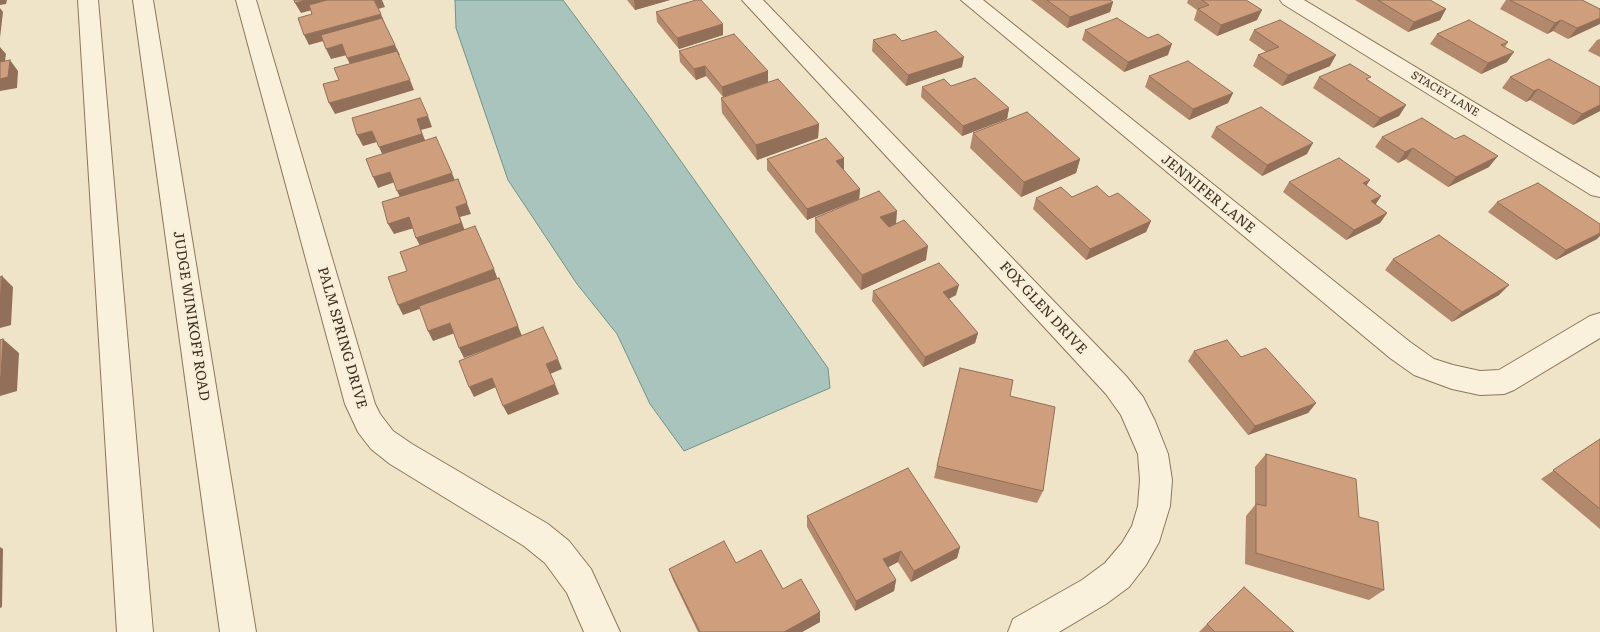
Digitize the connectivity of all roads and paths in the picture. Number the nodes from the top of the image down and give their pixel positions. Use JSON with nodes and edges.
{"nodes":[{"id":1,"x":88,"y":0,"type":"edge"},
{"id":2,"x":144,"y":0,"type":"edge"},
{"id":3,"x":246,"y":0,"type":"edge"},
{"id":4,"x":752,"y":0,"type":"edge"},
{"id":5,"x":971,"y":0,"type":"edge"},
{"id":6,"x":1290,"y":0,"type":"edge"},
{"id":7,"x":1600,"y":189,"type":"edge"},
{"id":8,"x":1600,"y":324,"type":"edge"},
{"id":9,"x":135,"y":632,"type":"edge"},
{"id":10,"x":238,"y":632,"type":"edge"},
{"id":11,"x":602,"y":632,"type":"edge"},
{"id":12,"x":1026,"y":632,"type":"edge"}],
"edges":[{"from":1,"to":9,"type":"street"},
{"from":2,"to":10,"type":"street","name":"JUDGE WINIKOFF ROAD"},
{"from":3,"to":11,"type":"street","name":"PALM SPRING DRIVE"},
{"from":4,"to":12,"type":"street","name":"FOX GLEN DRIVE"},
{"from":5,"to":8,"type":"street","name":"JENNIFER LANE"},
{"from":6,"to":7,"type":"street","name":"STACEY LANE"}]}
